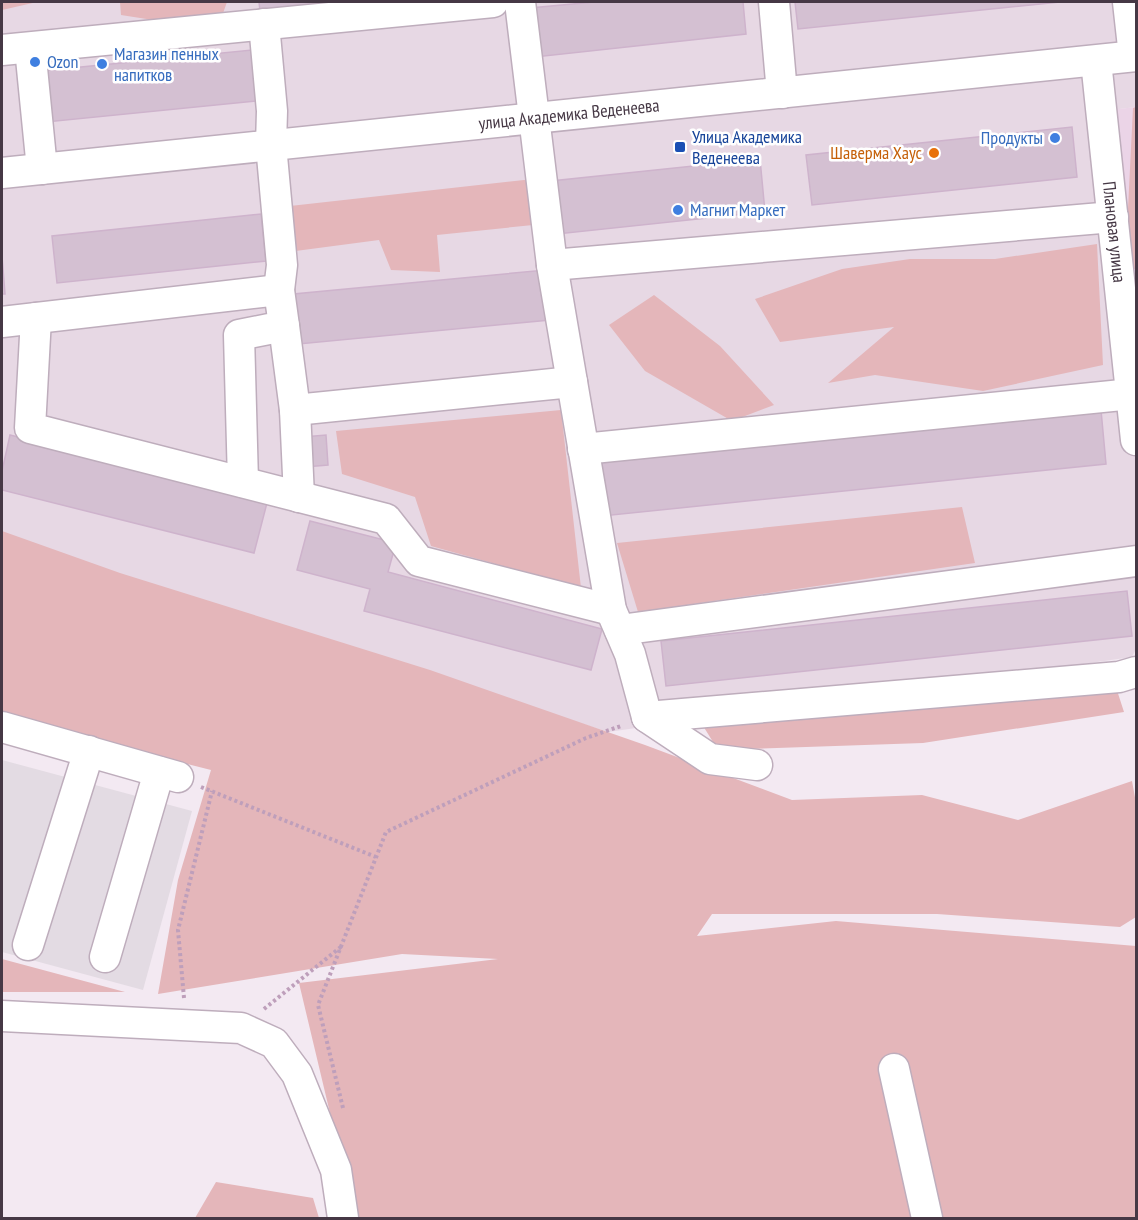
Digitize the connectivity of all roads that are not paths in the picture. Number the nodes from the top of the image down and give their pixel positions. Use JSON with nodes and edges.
{"nodes":[{"id":1,"x":493,"y":2,"type":"edge"},
{"id":2,"x":520,"y":2,"type":"edge"},
{"id":3,"x":774,"y":2,"type":"edge"},
{"id":4,"x":1128,"y":2,"type":"edge"},
{"id":5,"x":250,"y":17,"type":"edge"},
{"id":6,"x":16,"y":49,"type":"edge"},
{"id":7,"x":1136,"y":56,"type":"edge"},
{"id":8,"x":1096,"y":61,"type":"junction"},
{"id":9,"x":782,"y":93,"type":"junction"},
{"id":10,"x":534,"y":119,"type":"junction"},
{"id":11,"x":271,"y":146,"type":"junction"},
{"id":12,"x":42,"y":169,"type":"junction"},
{"id":13,"x":2,"y":173,"type":"edge"},
{"id":14,"x":1113,"y":217,"type":"junction"},
{"id":15,"x":552,"y":265,"type":"junction"},
{"id":16,"x":279,"y":290,"type":"junction"},
{"id":17,"x":36,"y":318,"type":"junction"},
{"id":18,"x":2,"y":322,"type":"edge"},
{"id":19,"x":284,"y":326,"type":"junction"},
{"id":20,"x":572,"y":382,"type":"junction"},
{"id":21,"x":1133,"y":399,"type":"edge"},
{"id":22,"x":295,"y":410,"type":"junction"},
{"id":23,"x":1137,"y":440,"type":"edge"},
{"id":24,"x":584,"y":449,"type":"junction"},
{"id":25,"x":243,"y":482,"type":"junction"},
{"id":26,"x":299,"y":496,"type":"junction"},
{"id":27,"x":1137,"y":561,"type":"edge"},
{"id":28,"x":616,"y":620,"type":"junction"},
{"id":29,"x":1137,"y":672,"type":"edge"},
{"id":30,"x":648,"y":717,"type":"junction"},
{"id":31,"x":3,"y":733,"type":"edge"},
{"id":32,"x":89,"y":751,"type":"junction"},
{"id":33,"x":758,"y":765,"type":"dead end"},
{"id":34,"x":28,"y":945,"type":"dead end"},
{"id":35,"x":105,"y":957,"type":"dead end"},
{"id":36,"x":2,"y":1017,"type":"edge"},
{"id":37,"x":894,"y":1070,"type":"dead end"},
{"id":38,"x":343,"y":1218,"type":"edge"},
{"id":39,"x":927,"y":1218,"type":"edge"}],
"edges":[{"from":1,"to":5,"type":"street"},
{"from":2,"to":10,"type":"street"},
{"from":3,"to":9,"type":"street"},
{"from":4,"to":7,"type":"street"},
{"from":5,"to":6,"type":"street"},
{"from":5,"to":11,"type":"street"},
{"from":6,"to":12,"type":"street"},
{"from":7,"to":8,"type":"street","name":"улица Академика Веденеева"},
{"from":8,"to":9,"type":"street","name":"улица Академика Веденеева"},
{"from":8,"to":14,"type":"street","name":"Плановая улица"},
{"from":9,"to":10,"type":"street","name":"улица Академика Веденеева"},
{"from":10,"to":11,"type":"street","name":"улица Академика Веденеева"},
{"from":10,"to":15,"type":"street"},
{"from":11,"to":12,"type":"street","name":"улица Академика Веденеева"},
{"from":11,"to":16,"type":"street"},
{"from":12,"to":13,"type":"street","name":"улица Академика Веденеева"},
{"from":14,"to":15,"type":"street"},
{"from":14,"to":21,"type":"street","name":"Плановая улица"},
{"from":15,"to":20,"type":"street"},
{"from":16,"to":17,"type":"street"},
{"from":16,"to":19,"type":"street"},
{"from":17,"to":18,"type":"street"},
{"from":17,"to":25,"type":"street"},
{"from":19,"to":22,"type":"street"},
{"from":19,"to":25,"type":"street"},
{"from":20,"to":22,"type":"street"},
{"from":20,"to":24,"type":"street"},
{"from":21,"to":23,"type":"street","name":"Плановая улица"},
{"from":21,"to":24,"type":"street"},
{"from":22,"to":26,"type":"street"},
{"from":24,"to":28,"type":"street"},
{"from":25,"to":26,"type":"street"},
{"from":26,"to":28,"type":"street"},
{"from":27,"to":28,"type":"street"},
{"from":28,"to":30,"type":"street"},
{"from":29,"to":30,"type":"street"},
{"from":30,"to":33,"type":"street"},
{"from":31,"to":32,"type":"street"},
{"from":32,"to":34,"type":"street"},
{"from":32,"to":35,"type":"street"},
{"from":36,"to":38,"type":"street"},
{"from":37,"to":39,"type":"street"}]}
